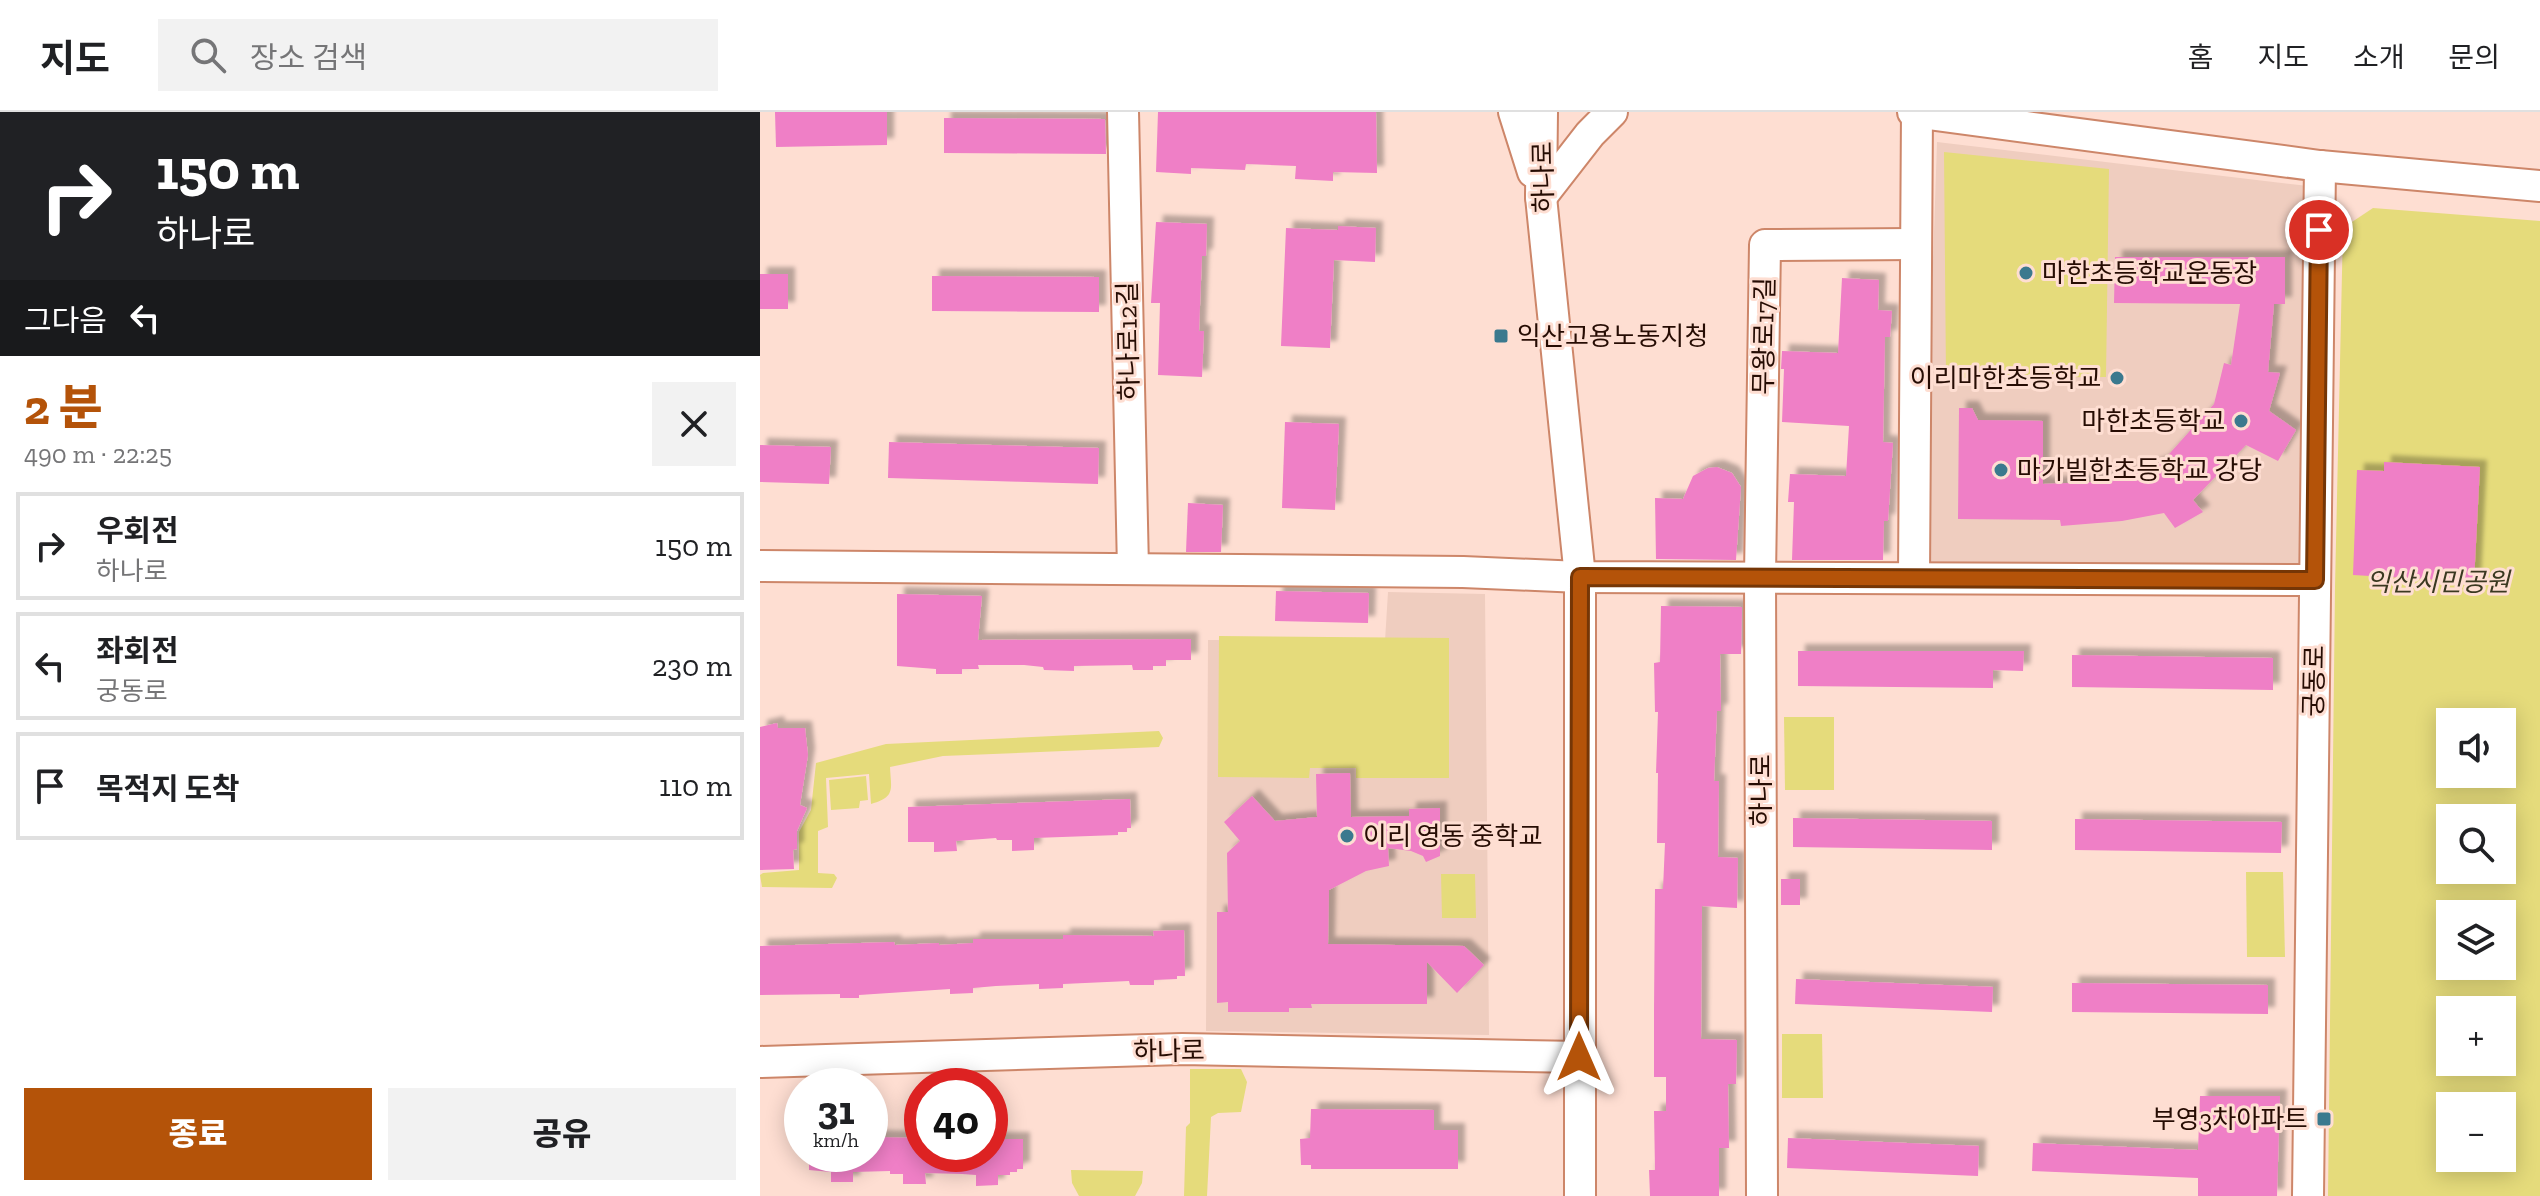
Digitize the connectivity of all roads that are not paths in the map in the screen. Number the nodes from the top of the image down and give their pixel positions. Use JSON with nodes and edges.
{"nodes":[{"id":1,"x":1123,"y":112,"type":"edge"},
{"id":2,"x":1514,"y":112,"type":"edge"},
{"id":3,"x":1542,"y":112,"type":"edge"},
{"id":4,"x":1612,"y":112,"type":"edge"},
{"id":5,"x":1915,"y":112,"type":"edge"},
{"id":6,"x":2320,"y":166,"type":"junction"},
{"id":7,"x":2540,"y":186,"type":"edge"},
{"id":8,"x":1541,"y":197,"type":"junction"},
{"id":9,"x":1914,"y":244,"type":"junction"},
{"id":10,"x":760,"y":566,"type":"edge"},
{"id":11,"x":1133,"y":569,"type":"junction"},
{"id":12,"x":1760,"y":576,"type":"junction"},
{"id":13,"x":1580,"y":577,"type":"junction"},
{"id":14,"x":1914,"y":577,"type":"junction"},
{"id":15,"x":2315,"y":580,"type":"junction"},
{"id":16,"x":1579,"y":1057,"type":"junction"},
{"id":17,"x":760,"y":1062,"type":"edge"},
{"id":18,"x":1580,"y":1196,"type":"edge"},
{"id":19,"x":1762,"y":1196,"type":"edge"},
{"id":20,"x":2308,"y":1196,"type":"edge"}],
"edges":[{"from":1,"to":11,"type":"street","name":"하나로12길"},
{"from":2,"to":8,"type":"street"},
{"from":3,"to":8,"type":"street","name":"하나로"},
{"from":4,"to":8,"type":"street"},
{"from":5,"to":6,"type":"street"},
{"from":5,"to":9,"type":"street"},
{"from":6,"to":7,"type":"street"},
{"from":6,"to":15,"type":"street","name":"궁동로"},
{"from":8,"to":13,"type":"street","name":"하나로"},
{"from":9,"to":12,"type":"street","name":"무왕로17길"},
{"from":9,"to":14,"type":"street"},
{"from":10,"to":11,"type":"street"},
{"from":11,"to":13,"type":"street"},
{"from":12,"to":13,"type":"street"},
{"from":12,"to":14,"type":"street"},
{"from":12,"to":19,"type":"street","name":"하나로"},
{"from":13,"to":16,"type":"street","name":"하나로"},
{"from":14,"to":15,"type":"street"},
{"from":15,"to":20,"type":"street","name":"궁동로"},
{"from":16,"to":17,"type":"street","name":"하나로"},
{"from":16,"to":18,"type":"street","name":"하나로"}]}
